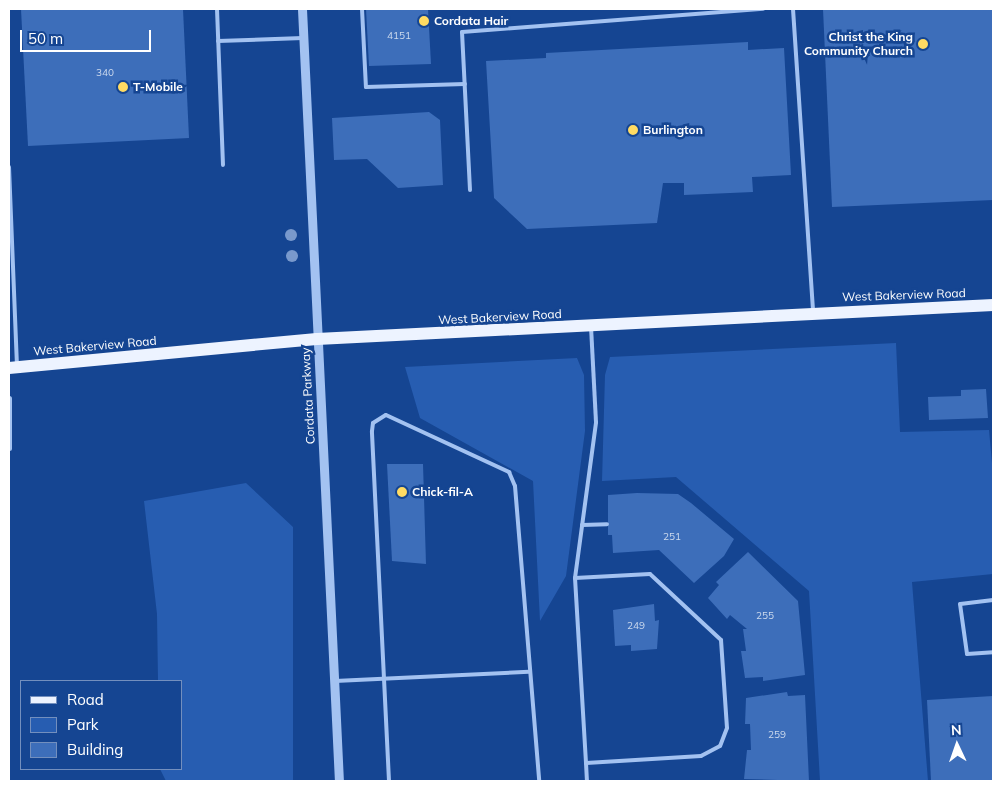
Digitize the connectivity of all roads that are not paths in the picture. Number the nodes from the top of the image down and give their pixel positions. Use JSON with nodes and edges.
{"nodes":[{"id":1,"x":218,"y":9,"type":"edge"},
{"id":2,"x":302,"y":9,"type":"edge"},
{"id":3,"x":362,"y":9,"type":"edge"},
{"id":4,"x":763,"y":9,"type":"edge"},
{"id":5,"x":793,"y":9,"type":"edge"},
{"id":6,"x":304,"y":38,"type":"junction"},
{"id":7,"x":218,"y":41,"type":"junction"},
{"id":8,"x":465,"y":84,"type":"junction"},
{"id":9,"x":223,"y":165,"type":"dead end"},
{"id":10,"x":9,"y":167,"type":"edge"},
{"id":11,"x":470,"y":190,"type":"dead end"},
{"id":12,"x":993,"y":305,"type":"edge"},
{"id":13,"x":813,"y":313,"type":"junction"},
{"id":14,"x":591,"y":326,"type":"junction"},
{"id":15,"x":317,"y":339,"type":"junction"},
{"id":16,"x":13,"y":367,"type":"edge"},
{"id":17,"x":9,"y":398,"type":"edge"},
{"id":18,"x":9,"y":448,"type":"edge"},
{"id":19,"x":607,"y":524,"type":"dead end"},
{"id":20,"x":582,"y":526,"type":"junction"},
{"id":21,"x":575,"y":578,"type":"junction"},
{"id":22,"x":993,"y":600,"type":"edge"},
{"id":23,"x":993,"y":652,"type":"edge"},
{"id":24,"x":529,"y":672,"type":"junction"},
{"id":25,"x":386,"y":678,"type":"junction"},
{"id":26,"x":335,"y":681,"type":"junction"},
{"id":27,"x":586,"y":763,"type":"junction"},
{"id":28,"x":339,"y":781,"type":"edge"},
{"id":29,"x":390,"y":781,"type":"edge"},
{"id":30,"x":539,"y":781,"type":"edge"},
{"id":31,"x":587,"y":781,"type":"edge"}],
"edges":[{"from":1,"to":7,"type":"lane"},
{"from":2,"to":6,"type":"street","name":"Cordata Parkway"},
{"from":3,"to":8,"type":"lane"},
{"from":4,"to":8,"type":"lane"},
{"from":5,"to":13,"type":"lane"},
{"from":6,"to":7,"type":"lane"},
{"from":6,"to":15,"type":"street","name":"Cordata Parkway"},
{"from":7,"to":9,"type":"lane"},
{"from":8,"to":11,"type":"lane"},
{"from":10,"to":16,"type":"lane"},
{"from":12,"to":13,"type":"main road","name":"West Bakerview Road"},
{"from":13,"to":14,"type":"main road","name":"West Bakerview Road"},
{"from":14,"to":15,"type":"main road","name":"West Bakerview Road"},
{"from":14,"to":20,"type":"lane"},
{"from":15,"to":16,"type":"main road","name":"West Bakerview Road"},
{"from":15,"to":26,"type":"street","name":"Cordata Parkway"},
{"from":17,"to":18,"type":"street"},
{"from":19,"to":20,"type":"lane"},
{"from":20,"to":21,"type":"lane"},
{"from":21,"to":27,"type":"lane"},
{"from":21,"to":27,"type":"lane"},
{"from":22,"to":23,"type":"lane"},
{"from":24,"to":25,"type":"lane"},
{"from":24,"to":25,"type":"lane"},
{"from":24,"to":30,"type":"lane"},
{"from":25,"to":26,"type":"lane"},
{"from":25,"to":29,"type":"lane"},
{"from":26,"to":28,"type":"street","name":"Cordata Parkway"},
{"from":27,"to":31,"type":"lane"}]}
